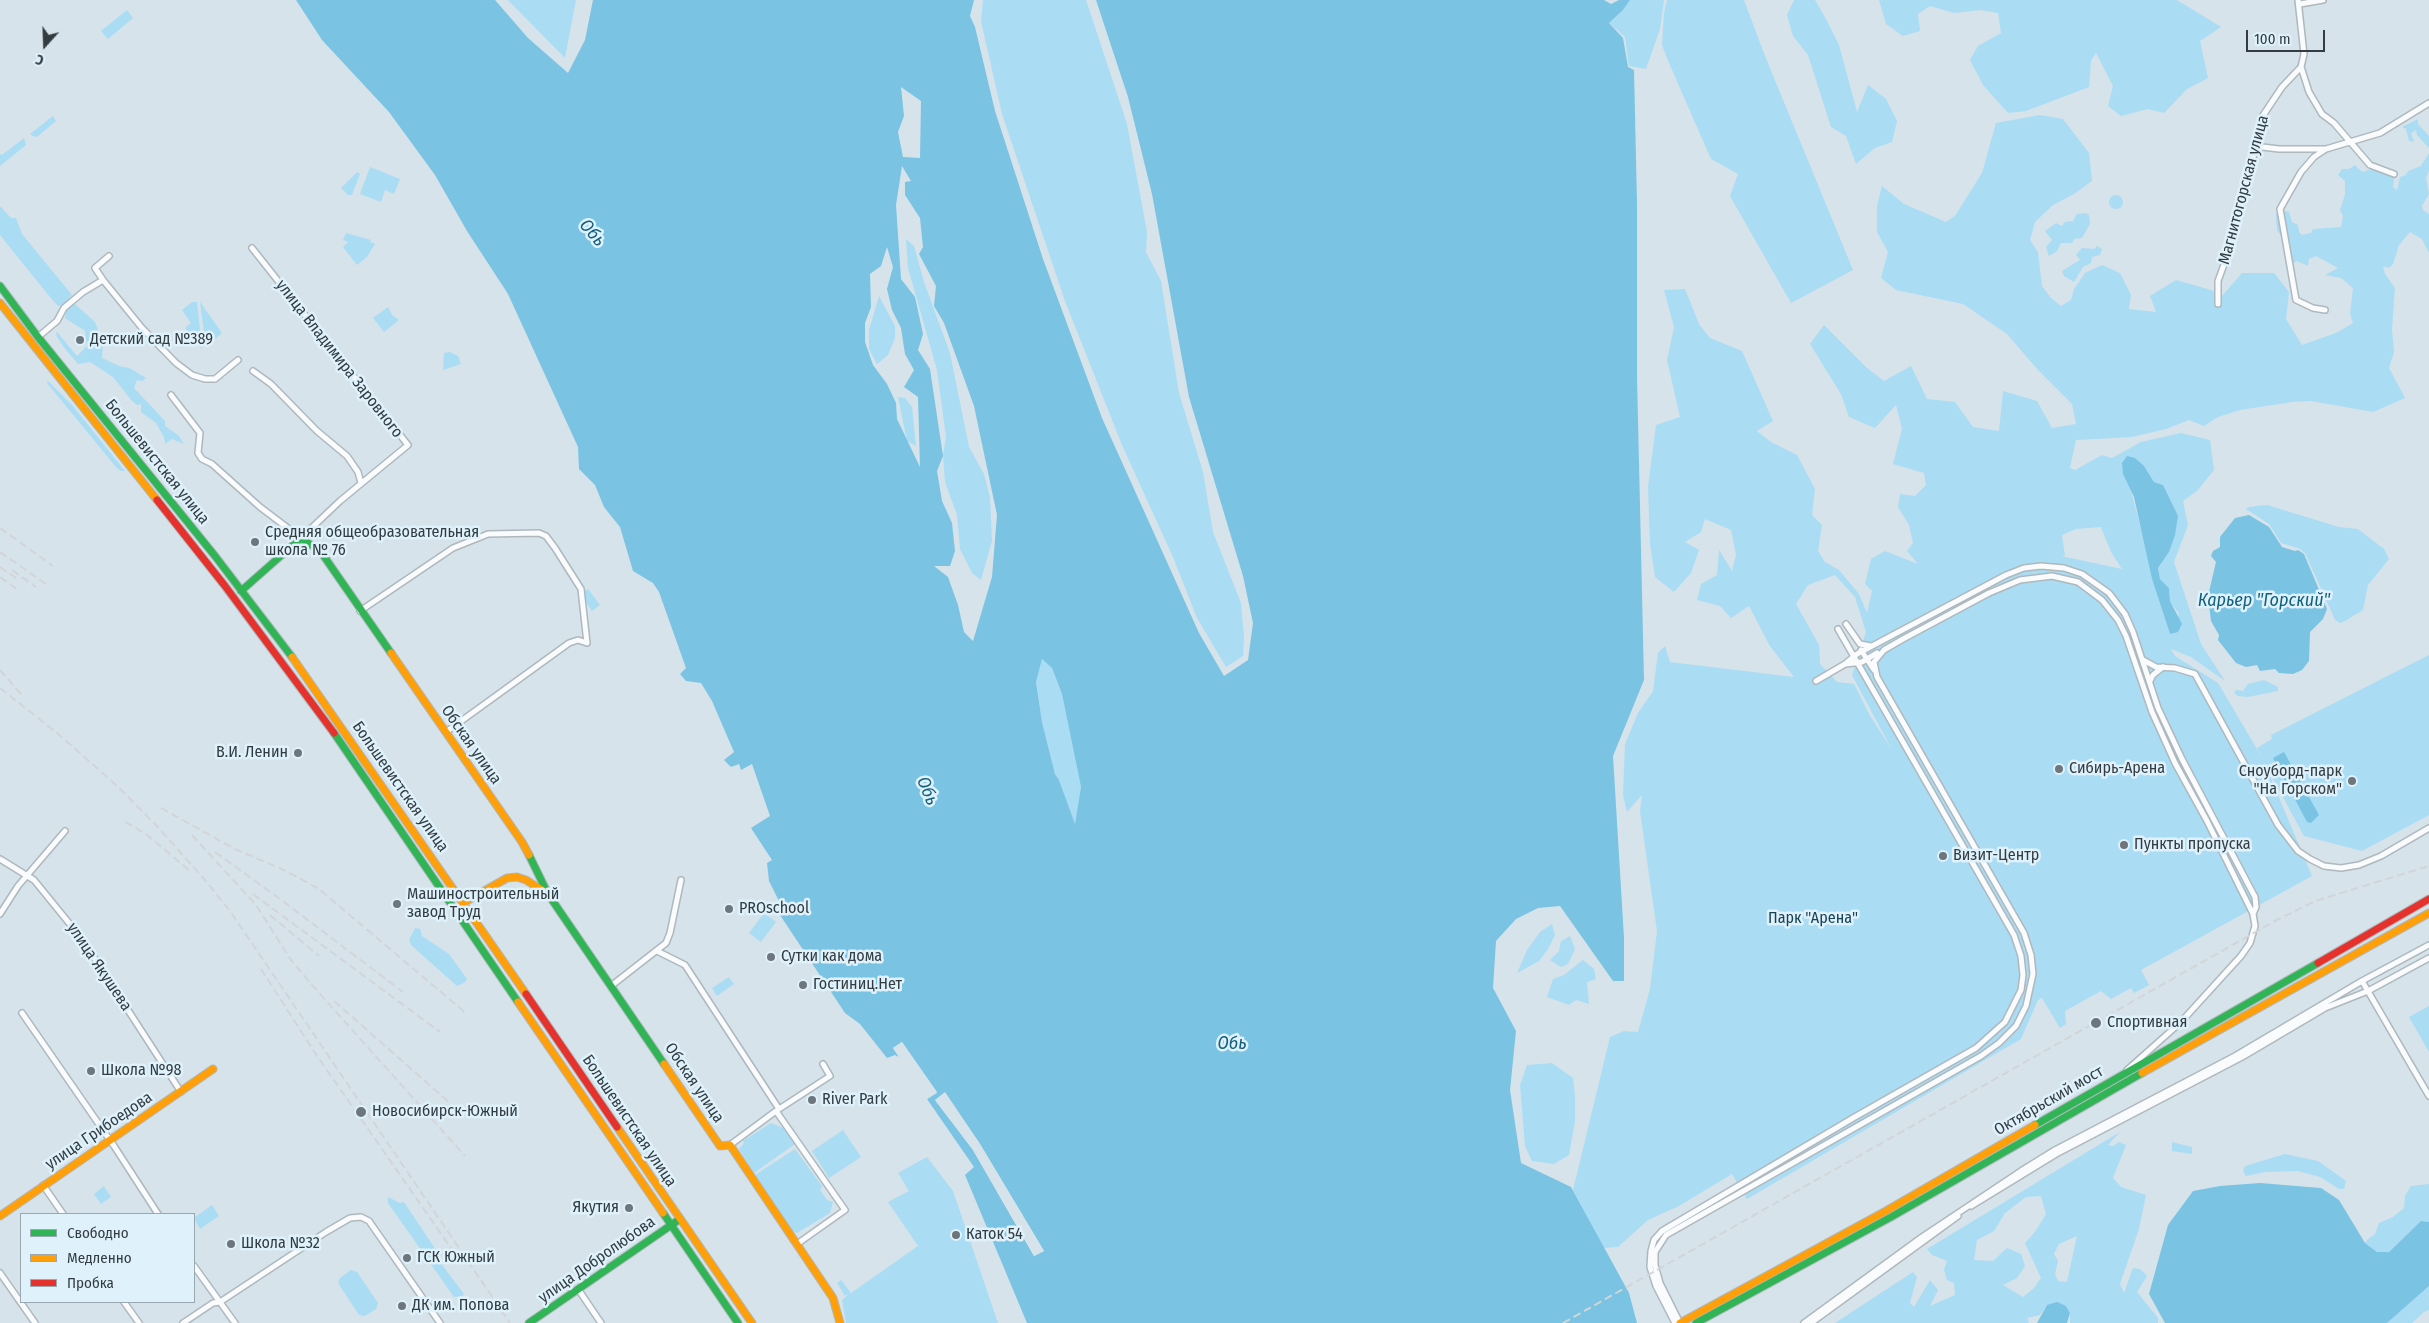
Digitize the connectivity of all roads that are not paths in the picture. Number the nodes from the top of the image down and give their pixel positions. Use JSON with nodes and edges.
{"nodes":[{"id":1,"x":2323,"y":0,"type":"edge"},
{"id":2,"x":2299,"y":2,"type":"edge"},
{"id":3,"x":2301,"y":68,"type":"junction"},
{"id":4,"x":2429,"y":103,"type":"edge"},
{"id":5,"x":2350,"y":142,"type":"junction"},
{"id":6,"x":2254,"y":146,"type":"junction"},
{"id":7,"x":2326,"y":149,"type":"junction"},
{"id":8,"x":2394,"y":174,"type":"dead end"},
{"id":9,"x":252,"y":248,"type":"dead end"},
{"id":10,"x":109,"y":256,"type":"dead end"},
{"id":11,"x":103,"y":280,"type":"junction"},
{"id":12,"x":0,"y":286,"type":"edge"},
{"id":13,"x":0,"y":303,"type":"edge"},
{"id":14,"x":2218,"y":304,"type":"dead end"},
{"id":15,"x":2325,"y":310,"type":"dead end"},
{"id":16,"x":38,"y":338,"type":"junction"},
{"id":17,"x":238,"y":360,"type":"dead end"},
{"id":18,"x":253,"y":370,"type":"dead end"},
{"id":19,"x":171,"y":395,"type":"dead end"},
{"id":20,"x":361,"y":484,"type":"junction"},
{"id":21,"x":301,"y":538,"type":"junction"},
{"id":22,"x":1986,"y":585,"type":"junction"},
{"id":23,"x":241,"y":591,"type":"junction"},
{"id":24,"x":1989,"y":593,"type":"junction"},
{"id":25,"x":360,"y":611,"type":"junction"},
{"id":26,"x":1915,"y":623,"type":"junction"},
{"id":27,"x":1846,"y":624,"type":"dead end"},
{"id":28,"x":1838,"y":629,"type":"dead end"},
{"id":29,"x":1919,"y":630,"type":"junction"},
{"id":30,"x":2133,"y":632,"type":"junction"},
{"id":31,"x":2126,"y":636,"type":"junction"},
{"id":32,"x":1855,"y":640,"type":"junction"},
{"id":33,"x":1847,"y":644,"type":"junction"},
{"id":34,"x":1874,"y":645,"type":"junction"},
{"id":35,"x":1884,"y":650,"type":"junction"},
{"id":36,"x":1861,"y":657,"type":"junction"},
{"id":37,"x":2142,"y":659,"type":"junction"},
{"id":38,"x":1845,"y":664,"type":"junction"},
{"id":39,"x":2163,"y":667,"type":"junction"},
{"id":40,"x":1874,"y":671,"type":"junction"},
{"id":41,"x":1864,"y":673,"type":"junction"},
{"id":42,"x":1816,"y":681,"type":"dead end"},
{"id":43,"x":2150,"y":682,"type":"junction"},
{"id":44,"x":2142,"y":684,"type":"junction"},
{"id":45,"x":446,"y":732,"type":"junction"},
{"id":46,"x":1936,"y":781,"type":"junction"},
{"id":47,"x":1929,"y":786,"type":"junction"},
{"id":48,"x":2213,"y":817,"type":"junction"},
{"id":49,"x":2207,"y":821,"type":"junction"},
{"id":50,"x":2429,"y":828,"type":"edge"},
{"id":51,"x":65,"y":831,"type":"dead end"},
{"id":52,"x":0,"y":859,"type":"edge"},
{"id":53,"x":1984,"y":863,"type":"junction"},
{"id":54,"x":1976,"y":867,"type":"junction"},
{"id":55,"x":27,"y":875,"type":"junction"},
{"id":56,"x":681,"y":880,"type":"dead end"},
{"id":57,"x":548,"y":894,"type":"junction"},
{"id":58,"x":2429,"y":900,"type":"edge"},
{"id":59,"x":463,"y":904,"type":"junction"},
{"id":60,"x":2429,"y":913,"type":"edge"},
{"id":61,"x":0,"y":914,"type":"edge"},
{"id":62,"x":2253,"y":914,"type":"junction"},
{"id":63,"x":2429,"y":945,"type":"edge"},
{"id":64,"x":657,"y":951,"type":"junction"},
{"id":65,"x":2429,"y":958,"type":"edge"},
{"id":66,"x":2362,"y":981,"type":"junction"},
{"id":67,"x":611,"y":986,"type":"junction"},
{"id":68,"x":2368,"y":990,"type":"junction"},
{"id":69,"x":22,"y":1013,"type":"dead end"},
{"id":70,"x":822,"y":1064,"type":"dead end"},
{"id":71,"x":213,"y":1069,"type":"dead end"},
{"id":72,"x":2118,"y":1077,"type":"junction"},
{"id":73,"x":181,"y":1092,"type":"junction"},
{"id":74,"x":2429,"y":1096,"type":"edge"},
{"id":75,"x":777,"y":1110,"type":"junction"},
{"id":76,"x":110,"y":1140,"type":"junction"},
{"id":77,"x":730,"y":1145,"type":"junction"},
{"id":78,"x":43,"y":1185,"type":"junction"},
{"id":79,"x":62,"y":1213,"type":"edge"},
{"id":80,"x":157,"y":1213,"type":"edge"},
{"id":81,"x":0,"y":1216,"type":"edge"},
{"id":82,"x":680,"y":1219,"type":"junction"},
{"id":83,"x":671,"y":1225,"type":"junction"},
{"id":84,"x":797,"y":1244,"type":"junction"},
{"id":85,"x":195,"y":1267,"type":"edge"},
{"id":86,"x":0,"y":1273,"type":"edge"},
{"id":87,"x":578,"y":1289,"type":"junction"},
{"id":88,"x":20,"y":1302,"type":"edge"},
{"id":89,"x":220,"y":1302,"type":"junction"},
{"id":90,"x":21,"y":1303,"type":"edge"},
{"id":91,"x":125,"y":1303,"type":"edge"},
{"id":92,"x":1699,"y":1318,"type":"edge"},
{"id":93,"x":537,"y":1320,"type":"edge"},
{"id":94,"x":35,"y":1323,"type":"edge"},
{"id":95,"x":139,"y":1323,"type":"edge"},
{"id":96,"x":183,"y":1323,"type":"edge"},
{"id":97,"x":235,"y":1323,"type":"edge"},
{"id":98,"x":440,"y":1323,"type":"edge"},
{"id":99,"x":529,"y":1323,"type":"edge"},
{"id":100,"x":601,"y":1323,"type":"edge"},
{"id":101,"x":738,"y":1323,"type":"edge"},
{"id":102,"x":752,"y":1323,"type":"edge"},
{"id":103,"x":840,"y":1323,"type":"edge"},
{"id":104,"x":1675,"y":1323,"type":"edge"},
{"id":105,"x":1680,"y":1323,"type":"edge"},
{"id":106,"x":1804,"y":1323,"type":"edge"},
{"id":107,"x":1811,"y":1323,"type":"edge"}],
"edges":[{"from":1,"to":2,"type":"street"},
{"from":2,"to":3,"type":"street"},
{"from":3,"to":5,"type":"street"},
{"from":3,"to":6,"type":"street","name":"Магнитогорская улица"},
{"from":4,"to":5,"type":"street"},
{"from":5,"to":7,"type":"street"},
{"from":5,"to":8,"type":"street"},
{"from":6,"to":7,"type":"street"},
{"from":6,"to":14,"type":"street","name":"Магнитогорская улица"},
{"from":7,"to":15,"type":"street"},
{"from":9,"to":20,"type":"street","name":"улица Владимира Заровного"},
{"from":10,"to":11,"type":"street"},
{"from":11,"to":16,"type":"street"},
{"from":11,"to":17,"type":"street"},
{"from":12,"to":16,"type":"main road","name":"Большевистская улица"},
{"from":13,"to":83,"type":"main road","name":"Большевистская улица"},
{"from":16,"to":23,"type":"main road","name":"Большевистская улица"},
{"from":18,"to":20,"type":"street"},
{"from":19,"to":21,"type":"street","name":"Обская улица"},
{"from":20,"to":21,"type":"street"},
{"from":21,"to":23,"type":"main road"},
{"from":21,"to":25,"type":"main road","name":"Обская улица"},
{"from":22,"to":24,"type":"street"},
{"from":22,"to":26,"type":"street"},
{"from":22,"to":30,"type":"street"},
{"from":23,"to":59,"type":"main road","name":"Большевистская улица"},
{"from":24,"to":29,"type":"street"},
{"from":24,"to":31,"type":"street"},
{"from":25,"to":45,"type":"main road","name":"Обская улица"},
{"from":25,"to":45,"type":"street"},
{"from":26,"to":29,"type":"street"},
{"from":26,"to":34,"type":"street"},
{"from":27,"to":32,"type":"street"},
{"from":28,"to":33,"type":"street"},
{"from":29,"to":35,"type":"street"},
{"from":30,"to":31,"type":"street"},
{"from":30,"to":37,"type":"street"},
{"from":31,"to":44,"type":"street"},
{"from":32,"to":34,"type":"street"},
{"from":32,"to":36,"type":"street"},
{"from":33,"to":36,"type":"street"},
{"from":33,"to":38,"type":"street"},
{"from":34,"to":36,"type":"street"},
{"from":35,"to":36,"type":"street"},
{"from":35,"to":40,"type":"street"},
{"from":36,"to":38,"type":"street"},
{"from":36,"to":40,"type":"street"},
{"from":36,"to":41,"type":"street"},
{"from":37,"to":39,"type":"street"},
{"from":37,"to":43,"type":"street"},
{"from":38,"to":41,"type":"street"},
{"from":38,"to":42,"type":"street"},
{"from":39,"to":43,"type":"street"},
{"from":39,"to":50,"type":"street"},
{"from":40,"to":46,"type":"street"},
{"from":41,"to":47,"type":"street"},
{"from":43,"to":44,"type":"street"},
{"from":43,"to":48,"type":"street"},
{"from":44,"to":49,"type":"street"},
{"from":45,"to":57,"type":"main road","name":"Обская улица"},
{"from":46,"to":47,"type":"street"},
{"from":46,"to":53,"type":"street"},
{"from":47,"to":54,"type":"street"},
{"from":48,"to":49,"type":"street"},
{"from":48,"to":62,"type":"street"},
{"from":49,"to":62,"type":"street"},
{"from":51,"to":55,"type":"street"},
{"from":52,"to":55,"type":"street","name":"улица Якушева"},
{"from":53,"to":54,"type":"street"},
{"from":53,"to":105,"type":"street"},
{"from":54,"to":104,"type":"street"},
{"from":55,"to":61,"type":"street"},
{"from":55,"to":73,"type":"street","name":"улица Якушева"},
{"from":56,"to":64,"type":"street"},
{"from":57,"to":59,"type":"main road"},
{"from":57,"to":67,"type":"main road","name":"Обская улица"},
{"from":58,"to":72,"type":"main road","name":"Октябрьский мост"},
{"from":59,"to":82,"type":"main road","name":"Большевистская улица"},
{"from":60,"to":92,"type":"main road","name":"Октябрьский мост"},
{"from":62,"to":72,"type":"street"},
{"from":63,"to":66,"type":"street"},
{"from":64,"to":67,"type":"street"},
{"from":64,"to":75,"type":"street"},
{"from":65,"to":68,"type":"street"},
{"from":66,"to":68,"type":"street"},
{"from":66,"to":106,"type":"street"},
{"from":67,"to":77,"type":"main road","name":"Обская улица"},
{"from":68,"to":74,"type":"street"},
{"from":68,"to":107,"type":"street"},
{"from":69,"to":76,"type":"street"},
{"from":70,"to":75,"type":"street"},
{"from":71,"to":73,"type":"main road","name":"улица Грибоедова"},
{"from":72,"to":92,"type":"main road","name":"Октябрьский мост"},
{"from":73,"to":76,"type":"main road","name":"улица Грибоедова"},
{"from":75,"to":77,"type":"street"},
{"from":75,"to":84,"type":"street"},
{"from":76,"to":78,"type":"main road","name":"улица Грибоедова"},
{"from":76,"to":80,"type":"street"},
{"from":77,"to":84,"type":"main road"},
{"from":78,"to":79,"type":"street"},
{"from":78,"to":81,"type":"main road","name":"улица Грибоедова"},
{"from":82,"to":83,"type":"main road","name":"улица Добролюбова"},
{"from":82,"to":102,"type":"main road","name":"Большевистская улица"},
{"from":83,"to":87,"type":"main road","name":"улица Добролюбова"},
{"from":83,"to":101,"type":"main road","name":"Большевистская улица"},
{"from":84,"to":103,"type":"main road"},
{"from":85,"to":89,"type":"street"},
{"from":86,"to":88,"type":"street"},
{"from":87,"to":93,"type":"main road","name":"улица Добролюбова"},
{"from":87,"to":100,"type":"street"},
{"from":89,"to":96,"type":"street"},
{"from":89,"to":97,"type":"street"},
{"from":89,"to":98,"type":"street"},
{"from":90,"to":94,"type":"street"},
{"from":91,"to":95,"type":"street"},
{"from":92,"to":105,"type":"main road","name":"Октябрьский мост"},
{"from":93,"to":99,"type":"main road","name":"улица Добролюбова"}]}
